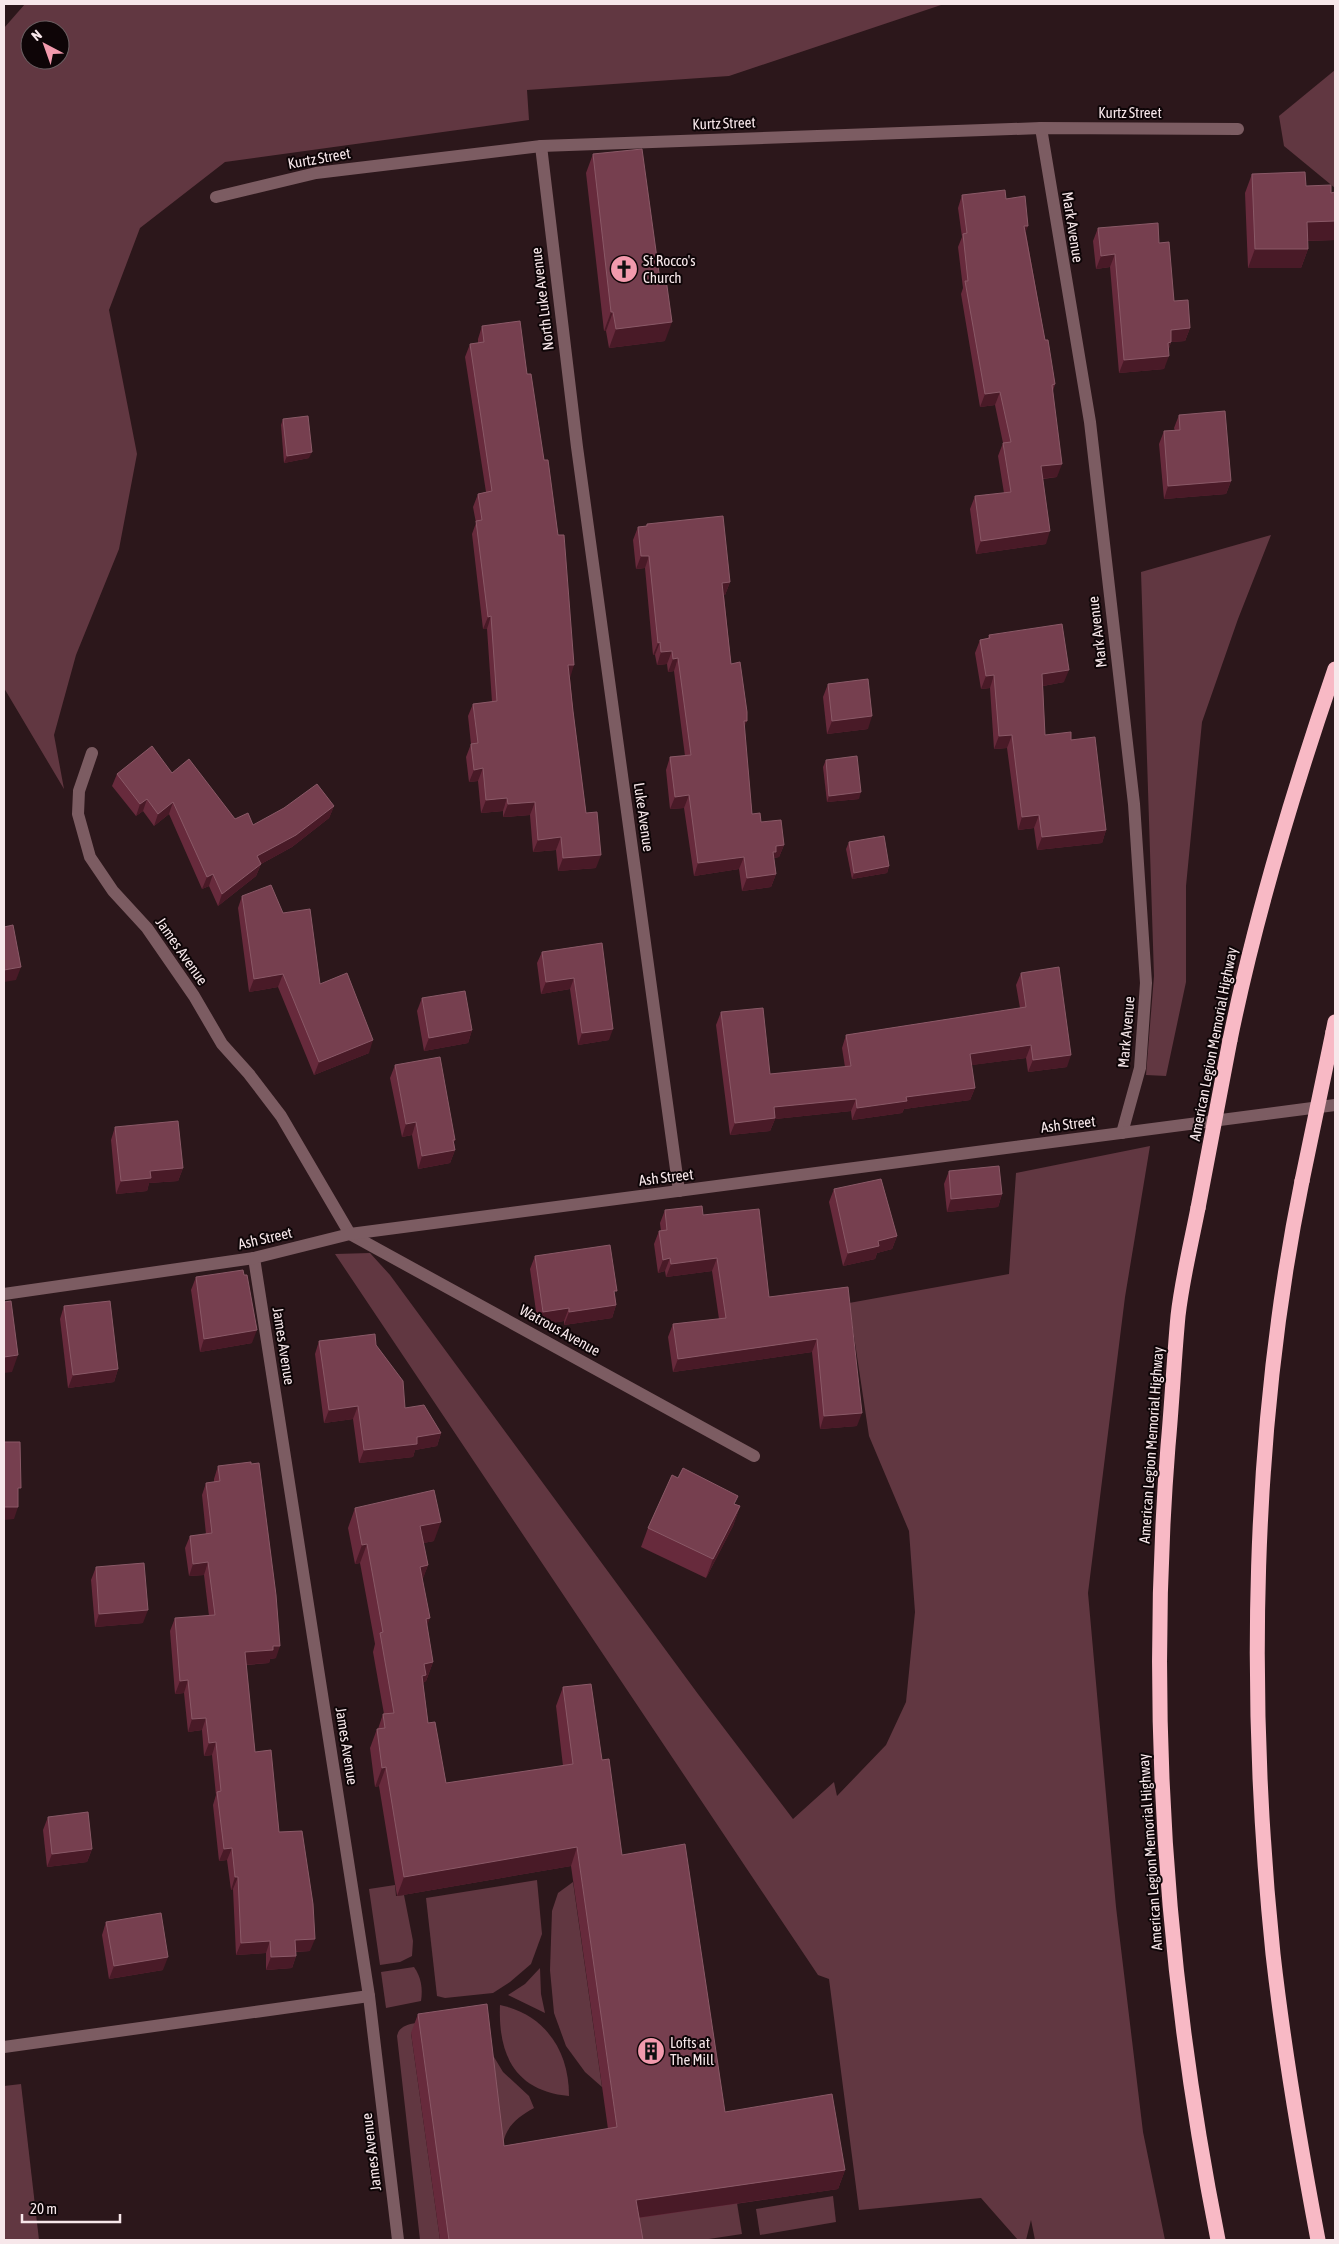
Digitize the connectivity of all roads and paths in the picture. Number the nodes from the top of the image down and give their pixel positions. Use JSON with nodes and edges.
{"nodes":[{"id":1,"x":1040,"y":128,"type":"junction"},
{"id":2,"x":1238,"y":129,"type":"dead end"},
{"id":3,"x":541,"y":146,"type":"junction"},
{"id":4,"x":216,"y":198,"type":"dead end"},
{"id":5,"x":577,"y":447,"type":"joint"},
{"id":6,"x":1335,"y":669,"type":"edge"},
{"id":7,"x":92,"y":752,"type":"dead end"},
{"id":8,"x":1334,"y":1027,"type":"edge"},
{"id":9,"x":1335,"y":1105,"type":"edge"},
{"id":10,"x":1122,"y":1133,"type":"junction"},
{"id":11,"x":679,"y":1191,"type":"junction"},
{"id":12,"x":350,"y":1234,"type":"junction"},
{"id":13,"x":254,"y":1258,"type":"junction"},
{"id":14,"x":4,"y":1294,"type":"edge"},
{"id":15,"x":754,"y":1456,"type":"dead end"},
{"id":16,"x":369,"y":1996,"type":"junction"},
{"id":17,"x":4,"y":2047,"type":"edge"},
{"id":18,"x":398,"y":2240,"type":"edge"},
{"id":19,"x":1218,"y":2240,"type":"edge"},
{"id":20,"x":1318,"y":2240,"type":"edge"}],
"edges":[{"from":1,"to":2,"type":"street","name":"Kurtz Street"},
{"from":1,"to":3,"type":"street","name":"Kurtz Street"},
{"from":1,"to":10,"type":"street","name":"Mark Avenue"},
{"from":3,"to":4,"type":"street","name":"Kurtz Street"},
{"from":3,"to":5,"type":"street","name":"North Luke Avenue"},
{"from":5,"to":11,"type":"street","name":"Luke Avenue"},
{"from":6,"to":19,"type":"highway","name":"American Legion Memorial Highway","bridge":true},
{"from":7,"to":12,"type":"street","name":"James Avenue"},
{"from":8,"to":20,"type":"highway","bridge":true},
{"from":9,"to":10,"type":"street","name":"Ash Street"},
{"from":10,"to":11,"type":"street","name":"Ash Street"},
{"from":11,"to":12,"type":"street","name":"Ash Street"},
{"from":12,"to":13,"type":"street","name":"Ash Street"},
{"from":12,"to":15,"type":"street","name":"Watrous Avenue"},
{"from":13,"to":14,"type":"street","name":"Ash Street"},
{"from":13,"to":16,"type":"street","name":"James Avenue"},
{"from":16,"to":17,"type":"street"},
{"from":16,"to":18,"type":"street","name":"James Avenue"}]}
